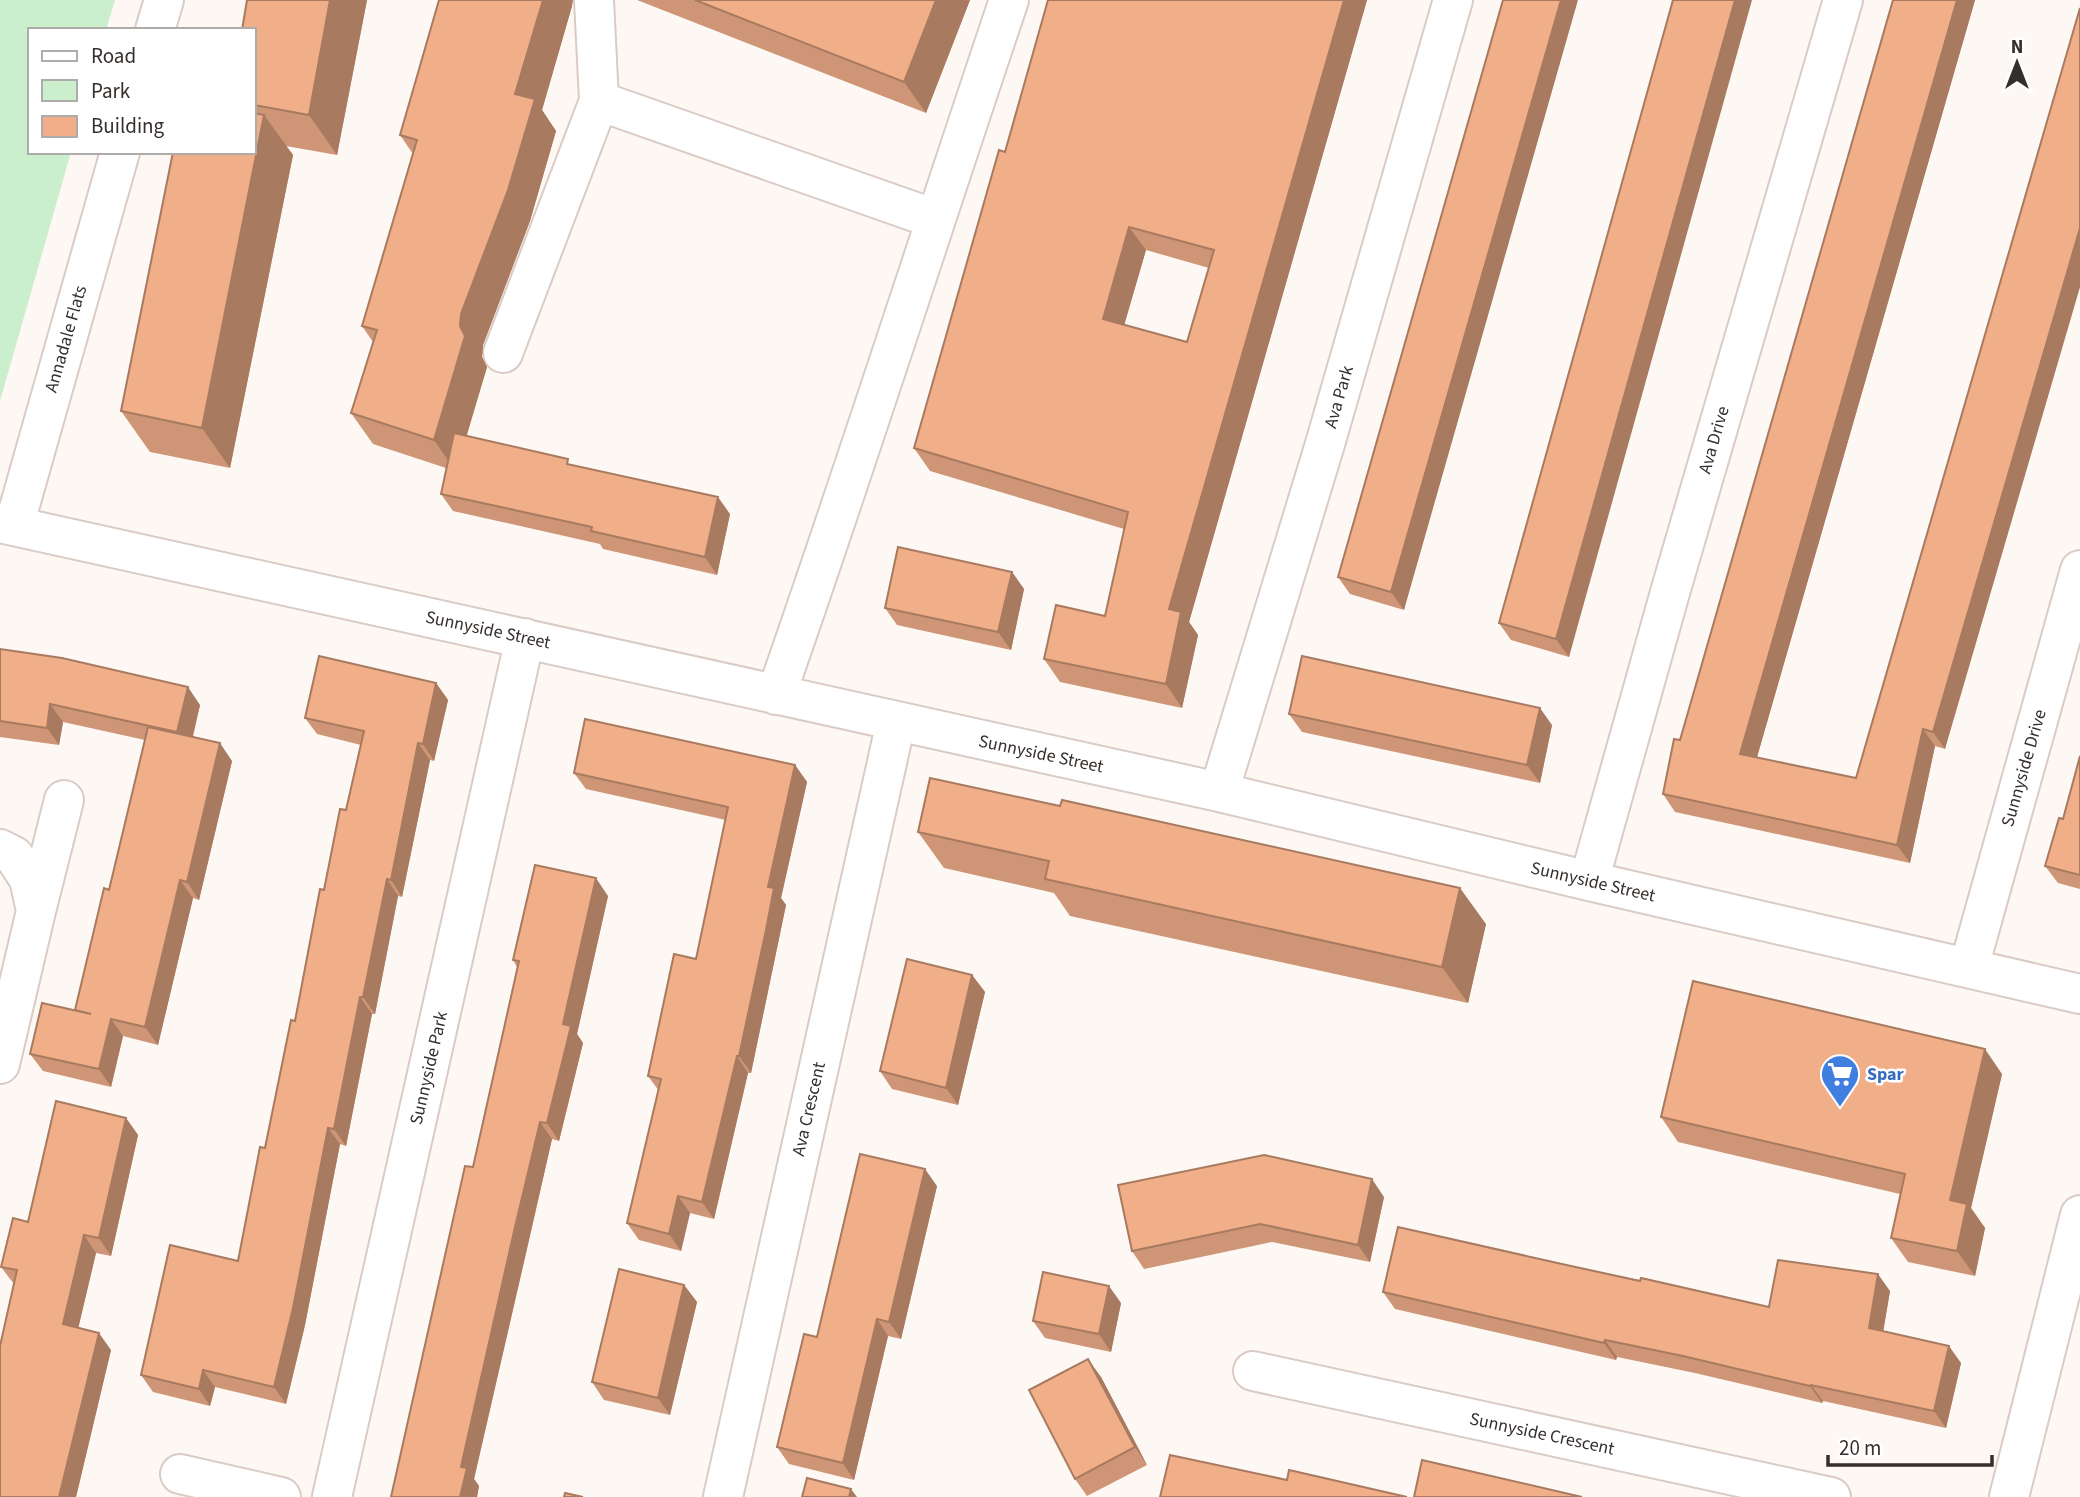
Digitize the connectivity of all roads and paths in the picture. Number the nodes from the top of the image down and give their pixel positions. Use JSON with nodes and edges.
{"nodes":[{"id":1,"x":164,"y":0,"type":"edge"},
{"id":2,"x":594,"y":0,"type":"edge"},
{"id":3,"x":1009,"y":0,"type":"edge"},
{"id":4,"x":1452,"y":0,"type":"edge"},
{"id":5,"x":1843,"y":0,"type":"edge"},
{"id":6,"x":156,"y":28,"type":"edge"},
{"id":7,"x":599,"y":101,"type":"junction"},
{"id":8,"x":119,"y":154,"type":"edge"},
{"id":9,"x":935,"y":219,"type":"junction"},
{"id":10,"x":503,"y":353,"type":"dead end"},
{"id":11,"x":7,"y":524,"type":"edge"},
{"id":12,"x":2080,"y":570,"type":"edge"},
{"id":13,"x":525,"y":638,"type":"junction"},
{"id":14,"x":776,"y":695,"type":"junction"},
{"id":15,"x":896,"y":722,"type":"junction"},
{"id":16,"x":1219,"y":792,"type":"junction"},
{"id":17,"x":64,"y":800,"type":"dead end"},
{"id":18,"x":0,"y":849,"type":"edge"},
{"id":19,"x":1589,"y":881,"type":"junction"},
{"id":20,"x":36,"y":911,"type":"junction"},
{"id":21,"x":1969,"y":967,"type":"junction"},
{"id":22,"x":2080,"y":994,"type":"edge"},
{"id":23,"x":0,"y":1064,"type":"edge"},
{"id":24,"x":2080,"y":1215,"type":"edge"},
{"id":25,"x":1253,"y":1371,"type":"dead end"},
{"id":26,"x":180,"y":1474,"type":"dead end"},
{"id":27,"x":281,"y":1497,"type":"edge"},
{"id":28,"x":332,"y":1497,"type":"edge"},
{"id":29,"x":723,"y":1497,"type":"edge"},
{"id":30,"x":1831,"y":1497,"type":"edge"},
{"id":31,"x":2009,"y":1497,"type":"edge"}],
"edges":[{"from":1,"to":6,"type":"street"},
{"from":2,"to":7,"type":"street"},
{"from":3,"to":9,"type":"street"},
{"from":4,"to":16,"type":"street","name":"Ava Park"},
{"from":5,"to":19,"type":"street","name":"Ava Drive"},
{"from":7,"to":9,"type":"street"},
{"from":7,"to":10,"type":"street"},
{"from":8,"to":11,"type":"street","name":"Annadale Flats"},
{"from":9,"to":14,"type":"street"},
{"from":11,"to":13,"type":"street","name":"Sunnyside Street"},
{"from":12,"to":21,"type":"street","name":"Sunnyside Drive"},
{"from":13,"to":14,"type":"street","name":"Sunnyside Street"},
{"from":13,"to":28,"type":"street","name":"Sunnyside Park"},
{"from":14,"to":15,"type":"street","name":"Sunnyside Street"},
{"from":15,"to":16,"type":"street","name":"Sunnyside Street"},
{"from":15,"to":29,"type":"street","name":"Ava Crescent"},
{"from":16,"to":19,"type":"street","name":"Sunnyside Street"},
{"from":17,"to":20,"type":"street"},
{"from":18,"to":20,"type":"street"},
{"from":19,"to":21,"type":"street","name":"Sunnyside Street"},
{"from":20,"to":23,"type":"street"},
{"from":21,"to":22,"type":"street","name":"Sunnyside Street"},
{"from":24,"to":31,"type":"street"},
{"from":25,"to":30,"type":"street","name":"Sunnyside Crescent"},
{"from":26,"to":27,"type":"street"}]}
